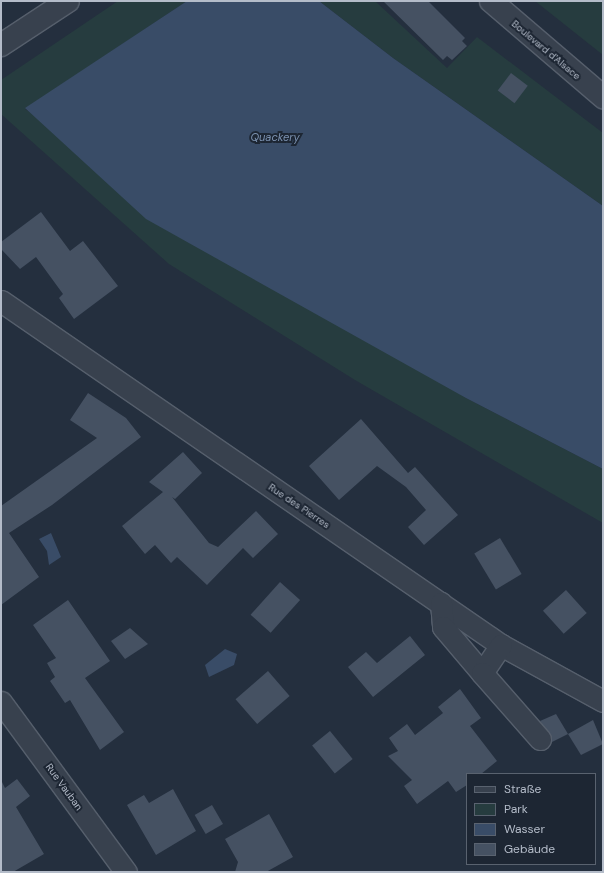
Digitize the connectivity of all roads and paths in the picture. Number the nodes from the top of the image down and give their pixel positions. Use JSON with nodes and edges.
{"nodes":[{"id":1,"x":68,"y":1,"type":"edge"},
{"id":2,"x":491,"y":1,"type":"edge"},
{"id":3,"x":1,"y":45,"type":"edge"},
{"id":4,"x":603,"y":97,"type":"edge"},
{"id":5,"x":1,"y":301,"type":"edge"},
{"id":6,"x":441,"y":603,"type":"junction"},
{"id":7,"x":501,"y":645,"type":"junction"},
{"id":8,"x":482,"y":673,"type":"junction"},
{"id":9,"x":603,"y":701,"type":"edge"},
{"id":10,"x":1,"y":702,"type":"edge"},
{"id":11,"x":540,"y":739,"type":"dead end"},
{"id":12,"x":126,"y":872,"type":"edge"}],
"edges":[{"from":1,"to":3,"type":"street"},
{"from":2,"to":4,"type":"street","name":"Boulevard d'Alsace"},
{"from":5,"to":6,"type":"street","name":"Rue des Pierres"},
{"from":6,"to":7,"type":"street","name":"Rue des Pierres"},
{"from":6,"to":8,"type":"street"},
{"from":7,"to":8,"type":"street"},
{"from":7,"to":9,"type":"street","name":"Rue des Pierres"},
{"from":8,"to":11,"type":"street"},
{"from":10,"to":12,"type":"street","name":"Rue Vauban"}]}
